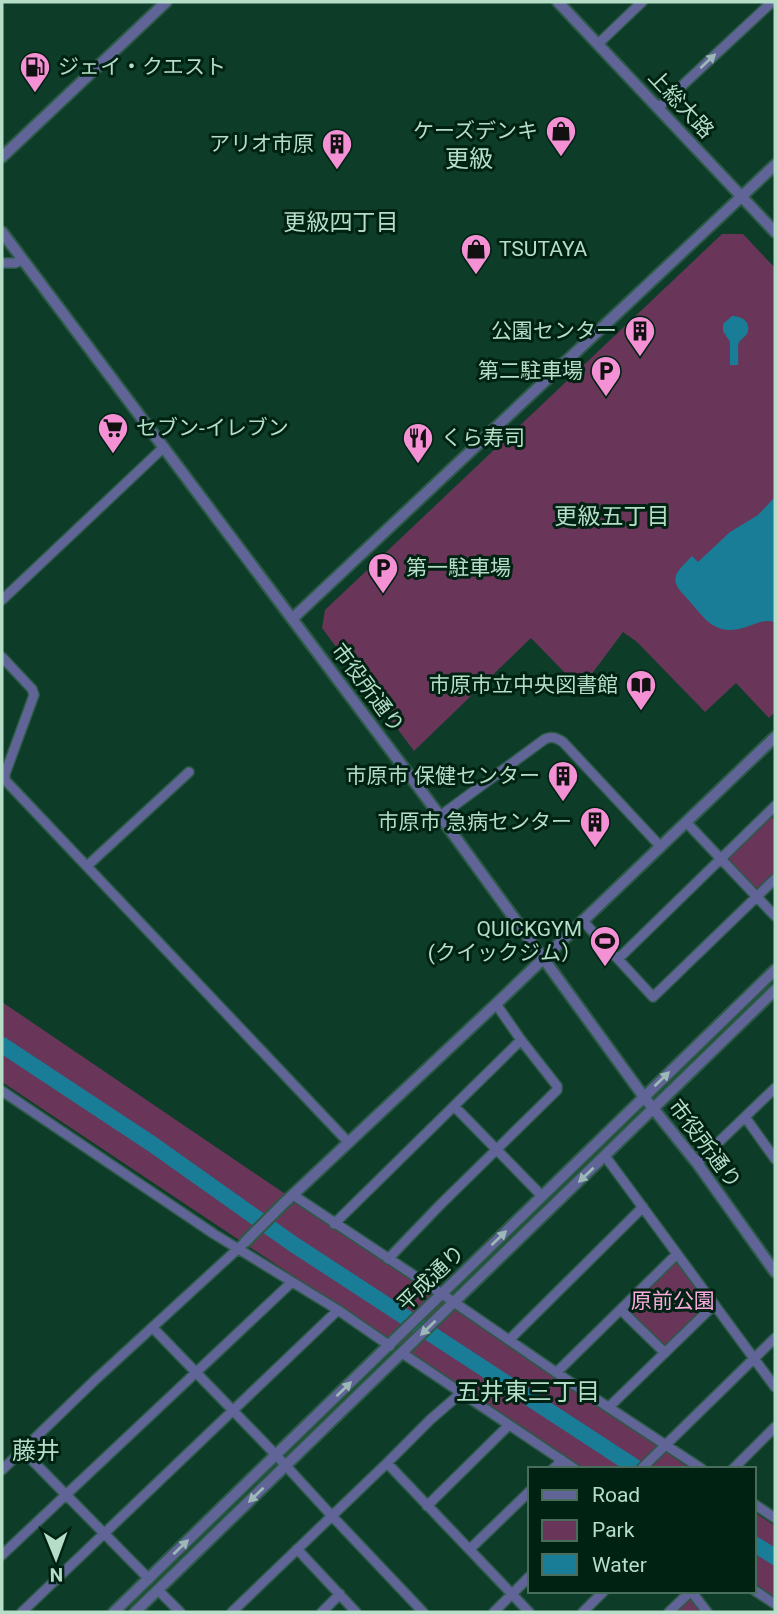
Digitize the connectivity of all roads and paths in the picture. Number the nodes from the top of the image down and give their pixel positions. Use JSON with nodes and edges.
{"nodes":[{"id":1,"x":166,"y":2,"type":"edge"},
{"id":2,"x":558,"y":2,"type":"edge"},
{"id":3,"x":642,"y":2,"type":"edge"},
{"id":4,"x":772,"y":2,"type":"edge"},
{"id":5,"x":598,"y":44,"type":"junction"},
{"id":6,"x":658,"y":108,"type":"junction"},
{"id":7,"x":2,"y":157,"type":"edge"},
{"id":8,"x":775,"y":165,"type":"edge"},
{"id":9,"x":741,"y":196,"type":"junction"},
{"id":10,"x":2,"y":232,"type":"edge"},
{"id":11,"x":775,"y":232,"type":"edge"},
{"id":12,"x":22,"y":260,"type":"junction"},
{"id":13,"x":2,"y":263,"type":"edge"},
{"id":14,"x":164,"y":447,"type":"junction"},
{"id":15,"x":2,"y":600,"type":"edge"},
{"id":16,"x":292,"y":619,"type":"junction"},
{"id":17,"x":2,"y":657,"type":"edge"},
{"id":18,"x":775,"y":737,"type":"edge"},
{"id":19,"x":189,"y":772,"type":"dead end"},
{"id":20,"x":774,"y":809,"type":"edge"},
{"id":21,"x":440,"y":816,"type":"junction"},
{"id":22,"x":686,"y":822,"type":"junction"},
{"id":23,"x":660,"y":846,"type":"junction"},
{"id":24,"x":720,"y":858,"type":"junction"},
{"id":25,"x":87,"y":866,"type":"junction"},
{"id":26,"x":775,"y":879,"type":"edge"},
{"id":27,"x":757,"y":897,"type":"junction"},
{"id":28,"x":775,"y":916,"type":"edge"},
{"id":29,"x":582,"y":920,"type":"junction"},
{"id":30,"x":543,"y":958,"type":"junction"},
{"id":31,"x":618,"y":958,"type":"junction"},
{"id":32,"x":775,"y":970,"type":"edge"},
{"id":33,"x":775,"y":990,"type":"edge"},
{"id":34,"x":496,"y":1004,"type":"junction"},
{"id":35,"x":521,"y":1040,"type":"junction"},
{"id":36,"x":775,"y":1088,"type":"edge"},
{"id":37,"x":2,"y":1091,"type":"edge"},
{"id":38,"x":644,"y":1097,"type":"junction"},
{"id":39,"x":454,"y":1106,"type":"junction"},
{"id":40,"x":654,"y":1109,"type":"junction"},
{"id":41,"x":745,"y":1117,"type":"junction"},
{"id":42,"x":348,"y":1142,"type":"junction"},
{"id":43,"x":497,"y":1150,"type":"junction"},
{"id":44,"x":605,"y":1156,"type":"junction"},
{"id":45,"x":775,"y":1159,"type":"edge"},
{"id":46,"x":697,"y":1163,"type":"junction"},
{"id":47,"x":293,"y":1195,"type":"junction"},
{"id":48,"x":542,"y":1196,"type":"junction"},
{"id":49,"x":643,"y":1207,"type":"junction"},
{"id":50,"x":334,"y":1224,"type":"junction"},
{"id":51,"x":242,"y":1245,"type":"junction"},
{"id":52,"x":677,"y":1254,"type":"junction"},
{"id":53,"x":388,"y":1259,"type":"junction"},
{"id":54,"x":775,"y":1272,"type":"edge"},
{"id":55,"x":292,"y":1282,"type":"junction"},
{"id":56,"x":442,"y":1294,"type":"junction"},
{"id":57,"x":454,"y":1302,"type":"junction"},
{"id":58,"x":714,"y":1305,"type":"junction"},
{"id":59,"x":338,"y":1310,"type":"junction"},
{"id":60,"x":621,"y":1310,"type":"junction"},
{"id":61,"x":153,"y":1328,"type":"junction"},
{"id":62,"x":775,"y":1338,"type":"edge"},
{"id":63,"x":510,"y":1339,"type":"junction"},
{"id":64,"x":390,"y":1346,"type":"junction"},
{"id":65,"x":406,"y":1349,"type":"junction"},
{"id":66,"x":665,"y":1353,"type":"junction"},
{"id":67,"x":754,"y":1358,"type":"junction"},
{"id":68,"x":196,"y":1373,"type":"junction"},
{"id":69,"x":557,"y":1373,"type":"junction"},
{"id":70,"x":775,"y":1387,"type":"edge"},
{"id":71,"x":461,"y":1392,"type":"junction"},
{"id":72,"x":610,"y":1407,"type":"junction"},
{"id":73,"x":233,"y":1411,"type":"junction"},
{"id":74,"x":509,"y":1425,"type":"junction"},
{"id":75,"x":775,"y":1427,"type":"edge"},
{"id":76,"x":663,"y":1448,"type":"junction"},
{"id":77,"x":22,"y":1450,"type":"junction"},
{"id":78,"x":276,"y":1455,"type":"junction"},
{"id":79,"x":562,"y":1460,"type":"junction"},
{"id":80,"x":387,"y":1464,"type":"junction"},
{"id":81,"x":286,"y":1466,"type":"junction"},
{"id":82,"x":555,"y":1467,"type":"edge"},
{"id":83,"x":572,"y":1467,"type":"edge"},
{"id":84,"x":643,"y":1467,"type":"edge"},
{"id":85,"x":698,"y":1467,"type":"edge"},
{"id":86,"x":735,"y":1467,"type":"edge"},
{"id":87,"x":2,"y":1470,"type":"edge"},
{"id":88,"x":528,"y":1493,"type":"edge"},
{"id":89,"x":66,"y":1495,"type":"junction"},
{"id":90,"x":756,"y":1505,"type":"edge"},
{"id":91,"x":427,"y":1506,"type":"junction"},
{"id":92,"x":773,"y":1513,"type":"edge"},
{"id":93,"x":332,"y":1516,"type":"junction"},
{"id":94,"x":104,"y":1533,"type":"junction"},
{"id":95,"x":297,"y":1549,"type":"junction"},
{"id":96,"x":470,"y":1549,"type":"junction"},
{"id":97,"x":2,"y":1555,"type":"edge"},
{"id":98,"x":149,"y":1578,"type":"junction"},
{"id":99,"x":528,"y":1578,"type":"edge"},
{"id":100,"x":158,"y":1590,"type":"junction"},
{"id":101,"x":756,"y":1591,"type":"edge"},
{"id":102,"x":602,"y":1593,"type":"edge"},
{"id":103,"x":689,"y":1593,"type":"edge"},
{"id":104,"x":693,"y":1593,"type":"edge"},
{"id":105,"x":340,"y":1594,"type":"junction"},
{"id":106,"x":513,"y":1594,"type":"junction"},
{"id":107,"x":775,"y":1604,"type":"edge"},
{"id":108,"x":22,"y":1612,"type":"edge"},
{"id":109,"x":114,"y":1612,"type":"edge"},
{"id":110,"x":135,"y":1612,"type":"edge"},
{"id":111,"x":180,"y":1612,"type":"edge"},
{"id":112,"x":232,"y":1612,"type":"edge"},
{"id":113,"x":322,"y":1612,"type":"edge"},
{"id":114,"x":356,"y":1612,"type":"edge"},
{"id":115,"x":423,"y":1612,"type":"edge"},
{"id":116,"x":494,"y":1612,"type":"edge"},
{"id":117,"x":529,"y":1612,"type":"edge"},
{"id":118,"x":583,"y":1612,"type":"edge"},
{"id":119,"x":669,"y":1612,"type":"edge"},
{"id":120,"x":707,"y":1612,"type":"edge"}],
"edges":[{"from":1,"to":7,"type":"street"},
{"from":2,"to":5,"type":"street","name":"上総大路"},
{"from":3,"to":5,"type":"street"},
{"from":6,"to":4,"type":"street","one_way":true},
{"from":5,"to":6,"type":"street","name":"上総大路"},
{"from":6,"to":9,"type":"street","name":"上総大路"},
{"from":8,"to":9,"type":"street"},
{"from":9,"to":11,"type":"street","name":"上総大路"},
{"from":9,"to":16,"type":"street"},
{"from":10,"to":12,"type":"street","name":"市役所通り"},
{"from":12,"to":13,"type":"street"},
{"from":12,"to":14,"type":"street","name":"市役所通り"},
{"from":14,"to":15,"type":"street"},
{"from":14,"to":16,"type":"street","name":"市役所通り"},
{"from":16,"to":21,"type":"street","name":"市役所通り"},
{"from":17,"to":25,"type":"street"},
{"from":18,"to":22,"type":"street"},
{"from":19,"to":25,"type":"street"},
{"from":20,"to":24,"type":"street"},
{"from":21,"to":23,"type":"street"},
{"from":21,"to":30,"type":"street","name":"市役所通り"},
{"from":22,"to":23,"type":"street"},
{"from":22,"to":24,"type":"street"},
{"from":23,"to":29,"type":"street"},
{"from":24,"to":27,"type":"street"},
{"from":24,"to":31,"type":"street"},
{"from":25,"to":42,"type":"street"},
{"from":26,"to":27,"type":"street"},
{"from":27,"to":28,"type":"street"},
{"from":27,"to":31,"type":"street"},
{"from":29,"to":30,"type":"street"},
{"from":29,"to":31,"type":"street"},
{"from":30,"to":34,"type":"street"},
{"from":30,"to":38,"type":"street","name":"市役所通り"},
{"from":38,"to":32,"type":"street","name":"平成通り","one_way":true},
{"from":33,"to":40,"type":"street","name":"平成通り"},
{"from":34,"to":35,"type":"street"},
{"from":34,"to":42,"type":"street"},
{"from":35,"to":39,"type":"street"},
{"from":35,"to":43,"type":"street"},
{"from":36,"to":41,"type":"street"},
{"from":37,"to":51,"type":"street"},
{"from":38,"to":40,"type":"street","name":"市役所通り"},
{"from":38,"to":48,"type":"street","name":"平成通り"},
{"from":39,"to":43,"type":"street"},
{"from":39,"to":50,"type":"street"},
{"from":40,"to":44,"type":"street","name":"平成通り"},
{"from":40,"to":46,"type":"street","name":"市役所通り"},
{"from":41,"to":45,"type":"street"},
{"from":41,"to":46,"type":"street"},
{"from":42,"to":47,"type":"street"},
{"from":43,"to":48,"type":"street"},
{"from":43,"to":53,"type":"street"},
{"from":44,"to":49,"type":"street"},
{"from":44,"to":57,"type":"street","name":"平成通り","one_way":true},
{"from":46,"to":54,"type":"street","name":"市役所通り"},
{"from":47,"to":50,"type":"street"},
{"from":47,"to":51,"type":"street"},
{"from":56,"to":48,"type":"street","name":"平成通り","one_way":true},
{"from":49,"to":52,"type":"street"},
{"from":49,"to":63,"type":"street"},
{"from":50,"to":53,"type":"street"},
{"from":51,"to":55,"type":"street"},
{"from":51,"to":61,"type":"street"},
{"from":52,"to":58,"type":"street"},
{"from":52,"to":60,"type":"street"},
{"from":53,"to":56,"type":"street"},
{"from":55,"to":59,"type":"street"},
{"from":55,"to":68,"type":"street"},
{"from":56,"to":57,"type":"street"},
{"from":56,"to":64,"type":"street","name":"平成通り"},
{"from":57,"to":63,"type":"street"},
{"from":57,"to":65,"type":"street","name":"平成通り","one_way":true},
{"from":58,"to":66,"type":"street"},
{"from":58,"to":67,"type":"street"},
{"from":59,"to":64,"type":"street"},
{"from":59,"to":73,"type":"street"},
{"from":60,"to":66,"type":"street"},
{"from":60,"to":69,"type":"street"},
{"from":61,"to":68,"type":"street"},
{"from":61,"to":77,"type":"street"},
{"from":62,"to":67,"type":"street"},
{"from":63,"to":69,"type":"street"},
{"from":78,"to":64,"type":"street","name":"平成通り","one_way":true},
{"from":65,"to":71,"type":"street"},
{"from":65,"to":81,"type":"street","name":"平成通り"},
{"from":66,"to":72,"type":"street"},
{"from":67,"to":70,"type":"street"},
{"from":67,"to":76,"type":"street"},
{"from":68,"to":73,"type":"street"},
{"from":68,"to":89,"type":"street"},
{"from":69,"to":72,"type":"street"},
{"from":71,"to":74,"type":"street"},
{"from":71,"to":80,"type":"street"},
{"from":72,"to":76,"type":"street"},
{"from":73,"to":78,"type":"street"},
{"from":73,"to":94,"type":"street"},
{"from":74,"to":79,"type":"street"},
{"from":74,"to":91,"type":"street"},
{"from":75,"to":86,"type":"street"},
{"from":76,"to":84,"type":"street"},
{"from":76,"to":85,"type":"street"},
{"from":77,"to":87,"type":"street"},
{"from":77,"to":89,"type":"street"},
{"from":78,"to":81,"type":"street"},
{"from":98,"to":78,"type":"street","name":"平成通り","one_way":true},
{"from":79,"to":82,"type":"street"},
{"from":79,"to":83,"type":"street"},
{"from":80,"to":91,"type":"street"},
{"from":80,"to":93,"type":"street"},
{"from":81,"to":93,"type":"street"},
{"from":81,"to":100,"type":"street","name":"平成通り","one_way":true},
{"from":88,"to":96,"type":"street"},
{"from":89,"to":94,"type":"street"},
{"from":89,"to":97,"type":"street"},
{"from":90,"to":92,"type":"street"},
{"from":91,"to":96,"type":"street"},
{"from":93,"to":95,"type":"street"},
{"from":93,"to":115,"type":"street"},
{"from":94,"to":98,"type":"street"},
{"from":94,"to":108,"type":"street"},
{"from":95,"to":105,"type":"street"},
{"from":95,"to":112,"type":"street"},
{"from":96,"to":106,"type":"street"},
{"from":98,"to":109,"type":"street","name":"平成通り"},
{"from":99,"to":106,"type":"street"},
{"from":100,"to":110,"type":"street","name":"平成通り"},
{"from":100,"to":111,"type":"street"},
{"from":101,"to":107,"type":"street"},
{"from":102,"to":118,"type":"street"},
{"from":103,"to":119,"type":"street"},
{"from":104,"to":120,"type":"street"},
{"from":105,"to":113,"type":"street"},
{"from":105,"to":114,"type":"street"},
{"from":106,"to":116,"type":"street"},
{"from":106,"to":117,"type":"street"}]}
